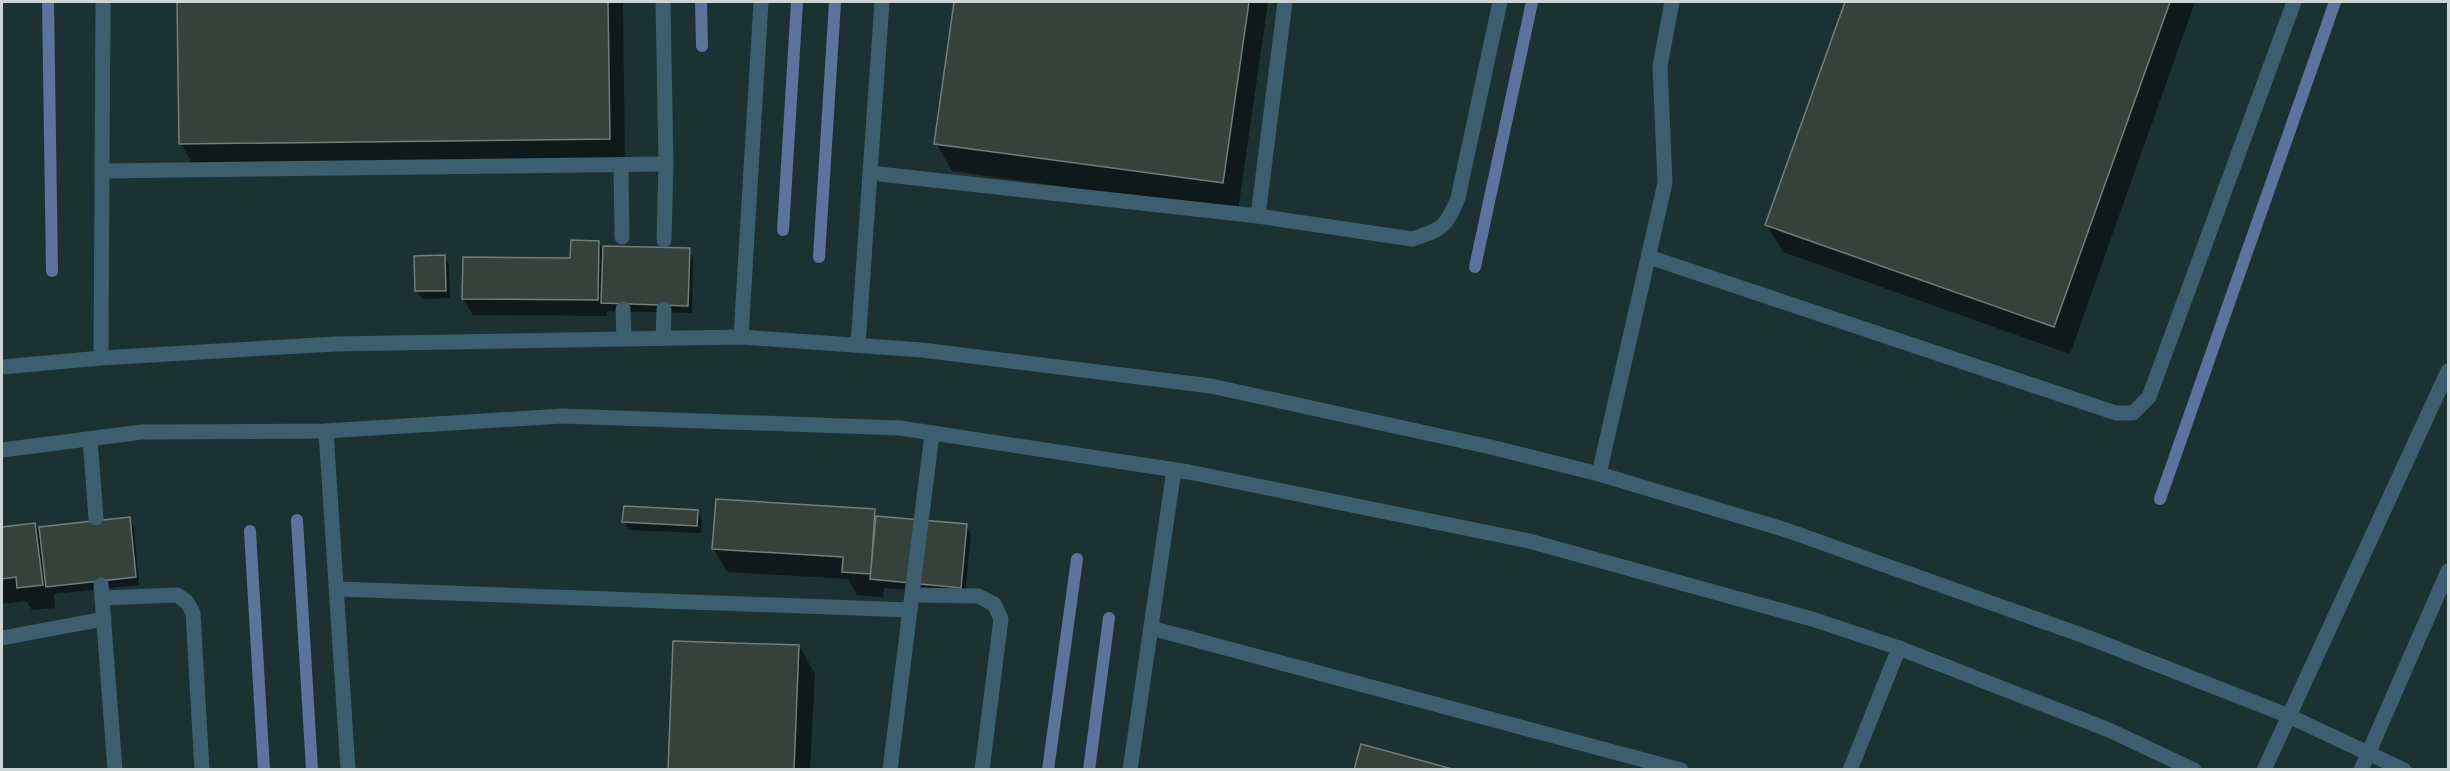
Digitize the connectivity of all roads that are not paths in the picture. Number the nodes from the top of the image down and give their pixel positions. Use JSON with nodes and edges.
{"nodes":[{"id":1,"x":104,"y":2,"type":"edge"},
{"id":2,"x":663,"y":2,"type":"edge"},
{"id":3,"x":761,"y":2,"type":"edge"},
{"id":4,"x":882,"y":2,"type":"edge"},
{"id":5,"x":1285,"y":2,"type":"edge"},
{"id":6,"x":1500,"y":2,"type":"edge"},
{"id":7,"x":1672,"y":2,"type":"edge"},
{"id":8,"x":2294,"y":2,"type":"edge"},
{"id":9,"x":621,"y":165,"type":"junction"},
{"id":10,"x":666,"y":165,"type":"junction"},
{"id":11,"x":103,"y":171,"type":"junction"},
{"id":12,"x":870,"y":173,"type":"junction"},
{"id":13,"x":1258,"y":216,"type":"junction"},
{"id":14,"x":622,"y":237,"type":"dead end"},
{"id":15,"x":664,"y":240,"type":"dead end"},
{"id":16,"x":1649,"y":257,"type":"junction"},
{"id":17,"x":623,"y":309,"type":"dead end"},
{"id":18,"x":664,"y":309,"type":"dead end"},
{"id":19,"x":741,"y":337,"type":"junction"},
{"id":20,"x":663,"y":338,"type":"junction"},
{"id":21,"x":624,"y":339,"type":"junction"},
{"id":22,"x":858,"y":345,"type":"junction"},
{"id":23,"x":101,"y":358,"type":"junction"},
{"id":24,"x":2,"y":367,"type":"edge"},
{"id":25,"x":2448,"y":371,"type":"edge"},
{"id":26,"x":326,"y":430,"type":"junction"},
{"id":27,"x":932,"y":434,"type":"junction"},
{"id":28,"x":90,"y":439,"type":"junction"},
{"id":29,"x":2,"y":450,"type":"edge"},
{"id":30,"x":1174,"y":470,"type":"junction"},
{"id":31,"x":1599,"y":474,"type":"junction"},
{"id":32,"x":96,"y":518,"type":"dead end"},
{"id":33,"x":2448,"y":571,"type":"edge"},
{"id":34,"x":338,"y":589,"type":"junction"},
{"id":35,"x":911,"y":602,"type":"junction"},
{"id":36,"x":104,"y":619,"type":"junction"},
{"id":37,"x":1151,"y":628,"type":"junction"},
{"id":38,"x":2,"y":638,"type":"edge"},
{"id":39,"x":1899,"y":648,"type":"junction"},
{"id":40,"x":2289,"y":716,"type":"junction"},
{"id":41,"x":2368,"y":753,"type":"junction"},
{"id":42,"x":115,"y":770,"type":"edge"},
{"id":43,"x":202,"y":770,"type":"edge"},
{"id":44,"x":348,"y":770,"type":"edge"},
{"id":45,"x":890,"y":770,"type":"edge"},
{"id":46,"x":982,"y":770,"type":"edge"},
{"id":47,"x":1130,"y":770,"type":"edge"},
{"id":48,"x":1681,"y":770,"type":"edge"},
{"id":49,"x":1850,"y":770,"type":"edge"},
{"id":50,"x":2194,"y":770,"type":"edge"},
{"id":51,"x":2265,"y":770,"type":"edge"},
{"id":52,"x":2361,"y":770,"type":"edge"},
{"id":53,"x":2404,"y":770,"type":"edge"}],
"edges":[{"from":1,"to":11,"type":"lane"},
{"from":2,"to":10,"type":"lane"},
{"from":3,"to":19,"type":"lane"},
{"from":4,"to":12,"type":"lane"},
{"from":5,"to":13,"type":"lane"},
{"from":6,"to":13,"type":"lane"},
{"from":7,"to":16,"type":"lane"},
{"from":8,"to":16,"type":"lane"},
{"from":9,"to":10,"type":"lane"},
{"from":9,"to":11,"type":"lane"},
{"from":9,"to":14,"type":"lane"},
{"from":10,"to":15,"type":"lane"},
{"from":11,"to":23,"type":"lane"},
{"from":12,"to":13,"type":"lane"},
{"from":12,"to":22,"type":"lane"},
{"from":16,"to":31,"type":"lane"},
{"from":17,"to":21,"type":"lane"},
{"from":18,"to":20,"type":"lane"},
{"from":19,"to":20,"type":"lane"},
{"from":19,"to":22,"type":"lane"},
{"from":20,"to":21,"type":"lane"},
{"from":21,"to":23,"type":"lane"},
{"from":22,"to":31,"type":"lane"},
{"from":23,"to":24,"type":"lane"},
{"from":25,"to":40,"type":"lane"},
{"from":26,"to":27,"type":"lane"},
{"from":26,"to":28,"type":"lane"},
{"from":26,"to":34,"type":"lane"},
{"from":27,"to":30,"type":"lane"},
{"from":27,"to":35,"type":"lane"},
{"from":28,"to":29,"type":"lane"},
{"from":28,"to":32,"type":"lane"},
{"from":30,"to":37,"type":"lane"},
{"from":30,"to":39,"type":"lane"},
{"from":31,"to":40,"type":"lane"},
{"from":33,"to":41,"type":"lane"},
{"from":34,"to":35,"type":"lane"},
{"from":34,"to":44,"type":"lane"},
{"from":35,"to":45,"type":"lane"},
{"from":35,"to":46,"type":"lane"},
{"from":36,"to":38,"type":"lane"},
{"from":36,"to":42,"type":"lane"},
{"from":36,"to":43,"type":"lane"},
{"from":37,"to":47,"type":"lane"},
{"from":37,"to":48,"type":"lane"},
{"from":39,"to":49,"type":"lane"},
{"from":39,"to":50,"type":"lane"},
{"from":40,"to":41,"type":"lane"},
{"from":40,"to":51,"type":"lane"},
{"from":41,"to":52,"type":"lane"},
{"from":41,"to":53,"type":"lane"}]}
